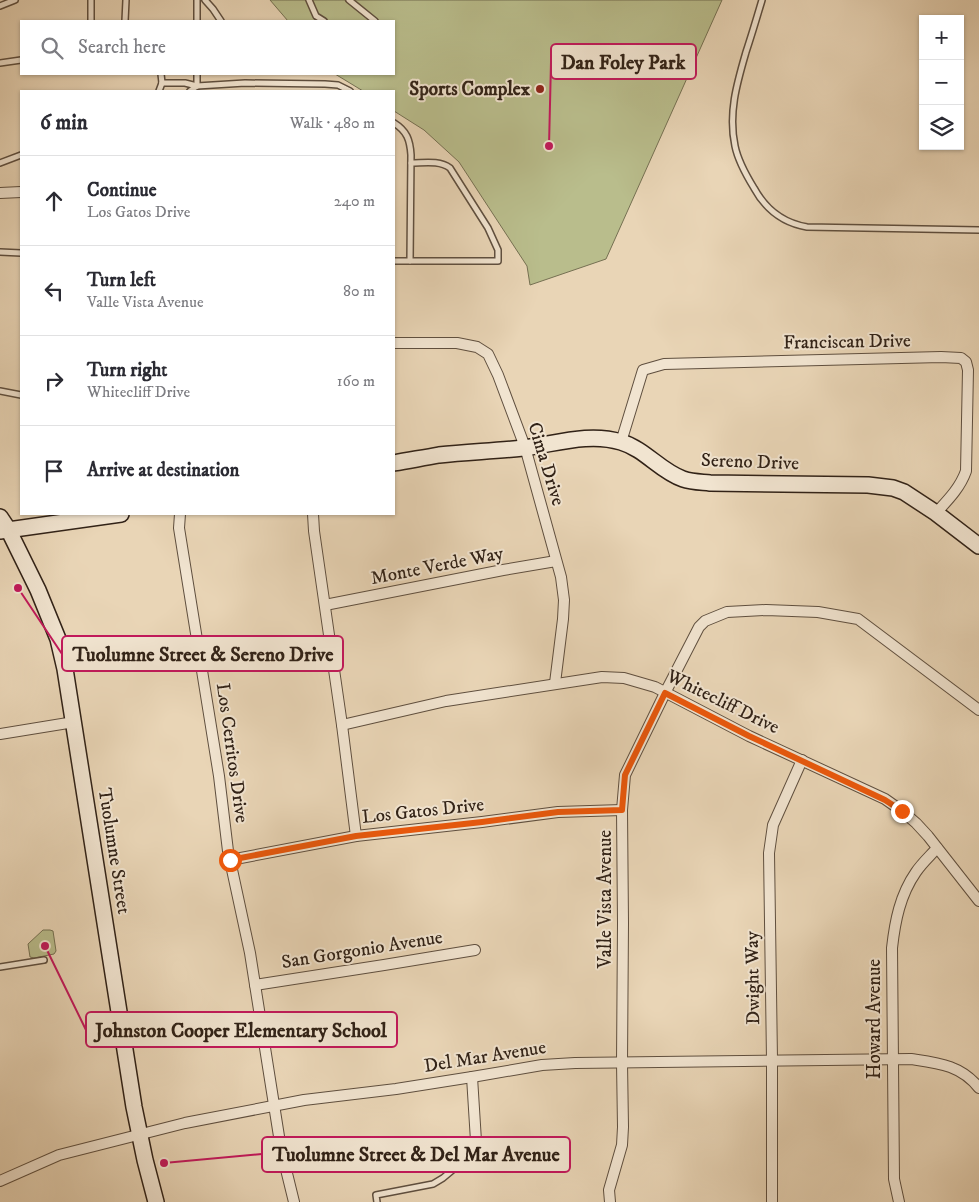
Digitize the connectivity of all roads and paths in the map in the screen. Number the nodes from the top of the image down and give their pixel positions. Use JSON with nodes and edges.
{"nodes":[{"id":1,"x":16,"y":0,"type":"edge"},
{"id":2,"x":91,"y":0,"type":"edge"},
{"id":3,"x":126,"y":0,"type":"edge"},
{"id":4,"x":197,"y":0,"type":"edge"},
{"id":5,"x":205,"y":0,"type":"edge"},
{"id":6,"x":308,"y":0,"type":"edge"},
{"id":7,"x":348,"y":0,"type":"edge"},
{"id":8,"x":762,"y":0,"type":"edge"},
{"id":9,"x":0,"y":6,"type":"edge"},
{"id":10,"x":91,"y":20,"type":"edge"},
{"id":11,"x":125,"y":20,"type":"edge"},
{"id":12,"x":197,"y":20,"type":"edge"},
{"id":13,"x":220,"y":20,"type":"edge"},
{"id":14,"x":322,"y":20,"type":"edge"},
{"id":15,"x":374,"y":20,"type":"edge"},
{"id":16,"x":20,"y":60,"type":"edge"},
{"id":17,"x":0,"y":63,"type":"edge"},
{"id":18,"x":160,"y":75,"type":"edge"},
{"id":19,"x":197,"y":75,"type":"edge"},
{"id":20,"x":162,"y":83,"type":"junction"},
{"id":21,"x":197,"y":86,"type":"junction"},
{"id":22,"x":159,"y":90,"type":"edge"},
{"id":23,"x":191,"y":90,"type":"edge"},
{"id":24,"x":348,"y":90,"type":"edge"},
{"id":25,"x":395,"y":123,"type":"edge"},
{"id":26,"x":20,"y":156,"type":"edge"},
{"id":27,"x":0,"y":163,"type":"edge"},
{"id":28,"x":411,"y":163,"type":"junction"},
{"id":29,"x":20,"y":192,"type":"edge"},
{"id":30,"x":0,"y":193,"type":"edge"},
{"id":31,"x":979,"y":230,"type":"edge"},
{"id":32,"x":0,"y":252,"type":"edge"},
{"id":33,"x":20,"y":253,"type":"edge"},
{"id":34,"x":395,"y":261,"type":"edge"},
{"id":35,"x":410,"y":261,"type":"junction"},
{"id":36,"x":395,"y":343,"type":"edge"},
{"id":37,"x":0,"y":391,"type":"edge"},
{"id":38,"x":20,"y":394,"type":"edge"},
{"id":39,"x":621,"y":442,"type":"junction"},
{"id":40,"x":525,"y":447,"type":"junction"},
{"id":41,"x":395,"y":463,"type":"edge"},
{"id":42,"x":936,"y":513,"type":"junction"},
{"id":43,"x":111,"y":515,"type":"edge"},
{"id":44,"x":180,"y":515,"type":"edge"},
{"id":45,"x":313,"y":515,"type":"edge"},
{"id":46,"x":3,"y":526,"type":"edge"},
{"id":47,"x":979,"y":546,"type":"edge"},
{"id":48,"x":556,"y":561,"type":"junction"},
{"id":49,"x":325,"y":605,"type":"junction"},
{"id":50,"x":555,"y":683,"type":"junction"},
{"id":51,"x":665,"y":693,"type":"junction"},
{"id":52,"x":979,"y":710,"type":"edge"},
{"id":53,"x":74,"y":722,"type":"junction"},
{"id":54,"x":342,"y":725,"type":"junction"},
{"id":55,"x":0,"y":734,"type":"edge"},
{"id":56,"x":802,"y":760,"type":"junction"},
{"id":57,"x":622,"y":810,"type":"junction"},
{"id":58,"x":356,"y":836,"type":"junction"},
{"id":59,"x":937,"y":848,"type":"junction"},
{"id":60,"x":230,"y":860,"type":"junction"},
{"id":61,"x":979,"y":900,"type":"edge"},
{"id":62,"x":475,"y":950,"type":"dead end"},
{"id":63,"x":44,"y":960,"type":"dead end"},
{"id":64,"x":0,"y":967,"type":"edge"},
{"id":65,"x":255,"y":985,"type":"junction"},
{"id":66,"x":772,"y":1060,"type":"junction"},
{"id":67,"x":892,"y":1060,"type":"junction"},
{"id":68,"x":622,"y":1063,"type":"junction"},
{"id":69,"x":472,"y":1077,"type":"junction"},
{"id":70,"x":979,"y":1088,"type":"edge"},
{"id":71,"x":275,"y":1106,"type":"junction"},
{"id":72,"x":139,"y":1135,"type":"junction"},
{"id":73,"x":461,"y":1163,"type":"junction"},
{"id":74,"x":534,"y":1167,"type":"dead end"},
{"id":75,"x":0,"y":1181,"type":"edge"},
{"id":76,"x":156,"y":1202,"type":"edge"},
{"id":77,"x":294,"y":1202,"type":"edge"},
{"id":78,"x":377,"y":1202,"type":"edge"},
{"id":79,"x":610,"y":1202,"type":"edge"},
{"id":80,"x":772,"y":1202,"type":"edge"},
{"id":81,"x":899,"y":1202,"type":"edge"}],
"edges":[{"from":1,"to":9,"type":"lane"},
{"from":2,"to":10,"type":"lane"},
{"from":3,"to":11,"type":"lane"},
{"from":4,"to":12,"type":"lane"},
{"from":5,"to":13,"type":"lane"},
{"from":6,"to":14,"type":"lane"},
{"from":7,"to":15,"type":"lane"},
{"from":8,"to":31,"type":"lane"},
{"from":16,"to":17,"type":"lane"},
{"from":18,"to":20,"type":"lane"},
{"from":19,"to":21,"type":"lane"},
{"from":20,"to":21,"type":"lane"},
{"from":20,"to":22,"type":"lane"},
{"from":21,"to":23,"type":"lane"},
{"from":21,"to":24,"type":"lane"},
{"from":25,"to":28,"type":"lane"},
{"from":26,"to":27,"type":"lane"},
{"from":28,"to":35,"type":"lane"},
{"from":28,"to":35,"type":"lane"},
{"from":29,"to":30,"type":"street"},
{"from":32,"to":33,"type":"lane"},
{"from":34,"to":35,"type":"lane"},
{"from":36,"to":40,"type":"street","name":"Cima Drive"},
{"from":37,"to":38,"type":"lane"},
{"from":39,"to":40,"type":"street","name":"Sereno Drive"},
{"from":39,"to":42,"type":"street","name":"Sereno Drive"},
{"from":39,"to":42,"type":"street","name":"Franciscan Drive"},
{"from":40,"to":41,"type":"street","name":"Sereno Drive"},
{"from":40,"to":48,"type":"street","name":"Cima Drive"},
{"from":42,"to":47,"type":"street","name":"Sereno Drive"},
{"from":43,"to":46,"type":"street"},
{"from":44,"to":60,"type":"street","name":"Los Cerritos Drive"},
{"from":45,"to":49,"type":"street"},
{"from":46,"to":53,"type":"street","name":"Tuolumne Street"},
{"from":48,"to":49,"type":"street","name":"Monte Verde Way"},
{"from":48,"to":50,"type":"street","name":"Cima Drive"},
{"from":49,"to":54,"type":"street"},
{"from":50,"to":51,"type":"street","name":"Whitecliff Drive"},
{"from":50,"to":54,"type":"street","name":"Whitecliff Drive"},
{"from":51,"to":52,"type":"street","name":"Valle Vista Avenue"},
{"from":51,"to":56,"type":"street","name":"Whitecliff Drive"},
{"from":51,"to":57,"type":"street","name":"Valle Vista Avenue"},
{"from":53,"to":55,"type":"street"},
{"from":53,"to":72,"type":"street","name":"Tuolumne Street"},
{"from":54,"to":58,"type":"street"},
{"from":56,"to":59,"type":"street","name":"Whitecliff Drive"},
{"from":56,"to":66,"type":"street","name":"Dwight Way"},
{"from":57,"to":58,"type":"street","name":"Los Gatos Drive"},
{"from":57,"to":68,"type":"street","name":"Valle Vista Avenue"},
{"from":58,"to":60,"type":"street","name":"Los Gatos Drive"},
{"from":59,"to":61,"type":"street","name":"Whitecliff Drive"},
{"from":59,"to":67,"type":"street","name":"Howard Avenue"},
{"from":60,"to":65,"type":"street","name":"Los Cerritos Drive"},
{"from":62,"to":65,"type":"street","name":"San Gorgonio Avenue"},
{"from":63,"to":64,"type":"lane"},
{"from":65,"to":71,"type":"street","name":"Los Cerritos Drive"},
{"from":66,"to":67,"type":"street","name":"Del Mar Avenue"},
{"from":66,"to":68,"type":"street","name":"Del Mar Avenue"},
{"from":66,"to":80,"type":"street","name":"Dwight Way"},
{"from":67,"to":70,"type":"street","name":"Del Mar Avenue"},
{"from":67,"to":81,"type":"street","name":"Howard Avenue"},
{"from":68,"to":69,"type":"street","name":"Del Mar Avenue"},
{"from":68,"to":79,"type":"street","name":"Valle Vista Avenue"},
{"from":69,"to":71,"type":"street","name":"Del Mar Avenue"},
{"from":69,"to":73,"type":"street"},
{"from":71,"to":72,"type":"street","name":"Del Mar Avenue"},
{"from":71,"to":77,"type":"street","name":"Los Cerritos Drive"},
{"from":72,"to":75,"type":"street","name":"Del Mar Avenue"},
{"from":72,"to":76,"type":"street","name":"Tuolumne Street"},
{"from":73,"to":74,"type":"lane"},
{"from":73,"to":78,"type":"lane"}]}
